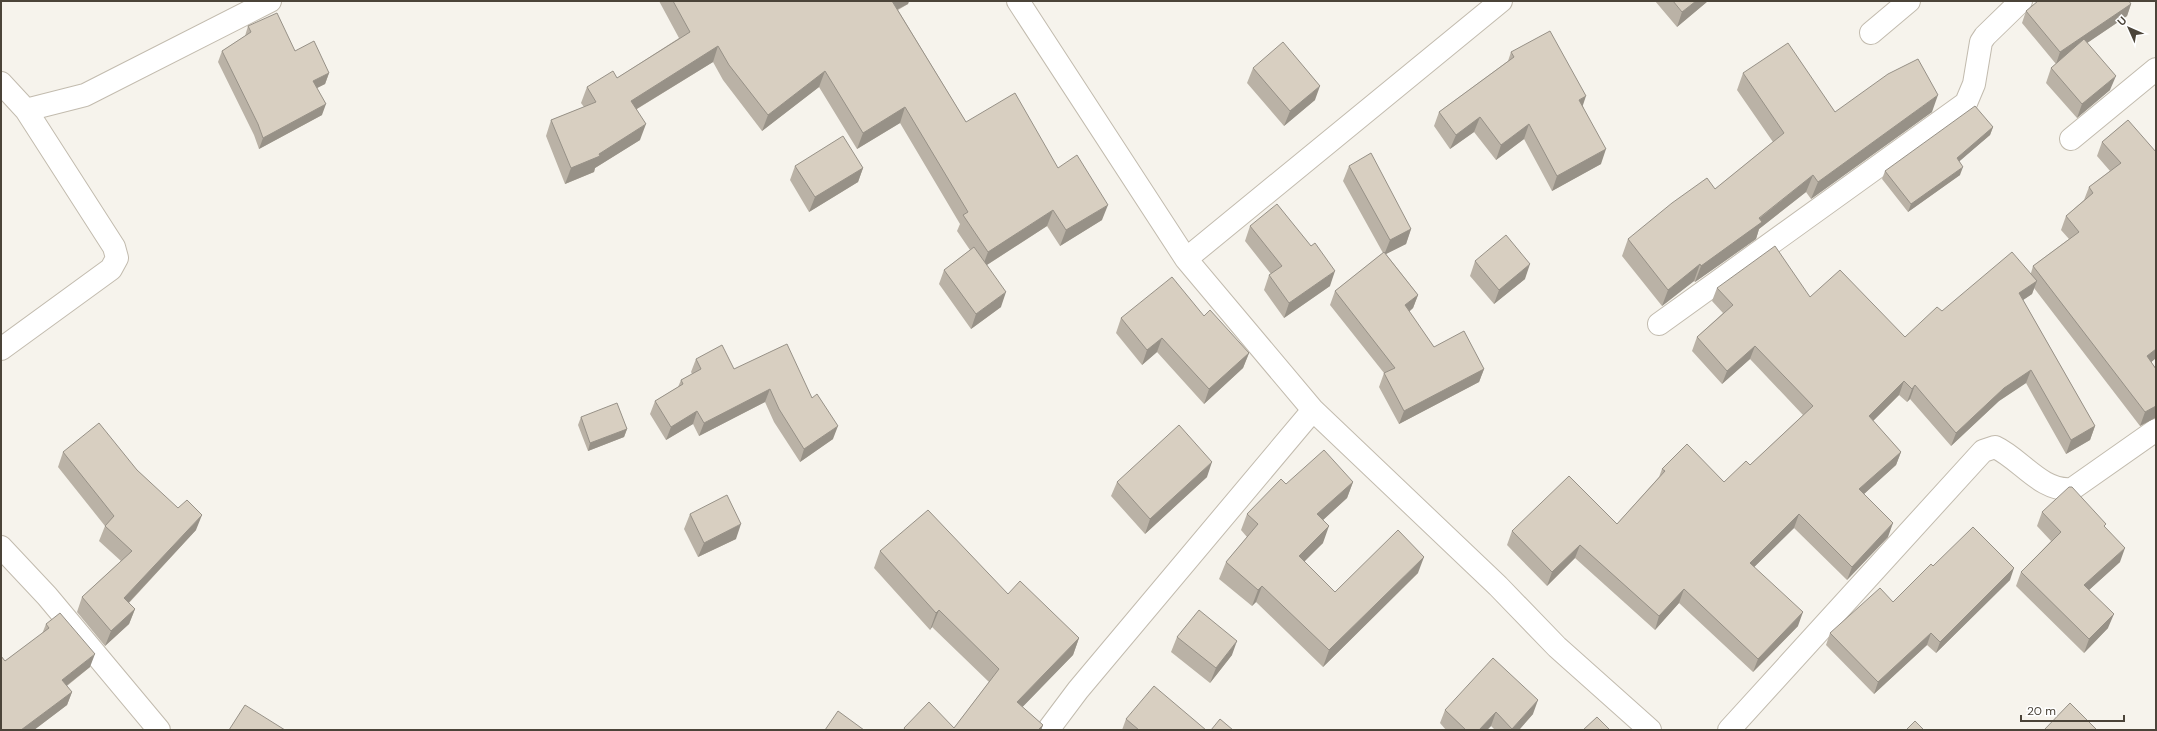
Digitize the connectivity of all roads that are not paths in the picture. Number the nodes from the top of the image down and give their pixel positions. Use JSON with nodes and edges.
{"nodes":[{"id":1,"x":270,"y":1,"type":"edge"},
{"id":2,"x":1018,"y":1,"type":"edge"},
{"id":3,"x":1501,"y":1,"type":"edge"},
{"id":4,"x":1909,"y":1,"type":"edge"},
{"id":5,"x":2021,"y":1,"type":"edge"},
{"id":6,"x":1870,"y":33,"type":"dead end"},
{"id":7,"x":2156,"y":69,"type":"edge"},
{"id":8,"x":1,"y":83,"type":"edge"},
{"id":9,"x":26,"y":110,"type":"junction"},
{"id":10,"x":2071,"y":139,"type":"dead end"},
{"id":11,"x":1186,"y":259,"type":"junction"},
{"id":12,"x":1660,"y":324,"type":"dead end"},
{"id":13,"x":1,"y":349,"type":"edge"},
{"id":14,"x":1313,"y":410,"type":"junction"},
{"id":15,"x":2156,"y":430,"type":"edge"},
{"id":16,"x":1,"y":547,"type":"edge"},
{"id":17,"x":159,"y":730,"type":"edge"},
{"id":18,"x":1048,"y":730,"type":"edge"},
{"id":19,"x":1650,"y":730,"type":"edge"},
{"id":20,"x":1729,"y":730,"type":"edge"}],
"edges":[{"from":1,"to":9,"type":"street"},
{"from":2,"to":11,"type":"street"},
{"from":3,"to":11,"type":"street"},
{"from":4,"to":6,"type":"street"},
{"from":5,"to":12,"type":"street"},
{"from":7,"to":10,"type":"street"},
{"from":8,"to":9,"type":"street"},
{"from":9,"to":13,"type":"street"},
{"from":11,"to":14,"type":"street"},
{"from":14,"to":18,"type":"street"},
{"from":14,"to":19,"type":"street"},
{"from":15,"to":20,"type":"street"},
{"from":16,"to":17,"type":"street"}]}
